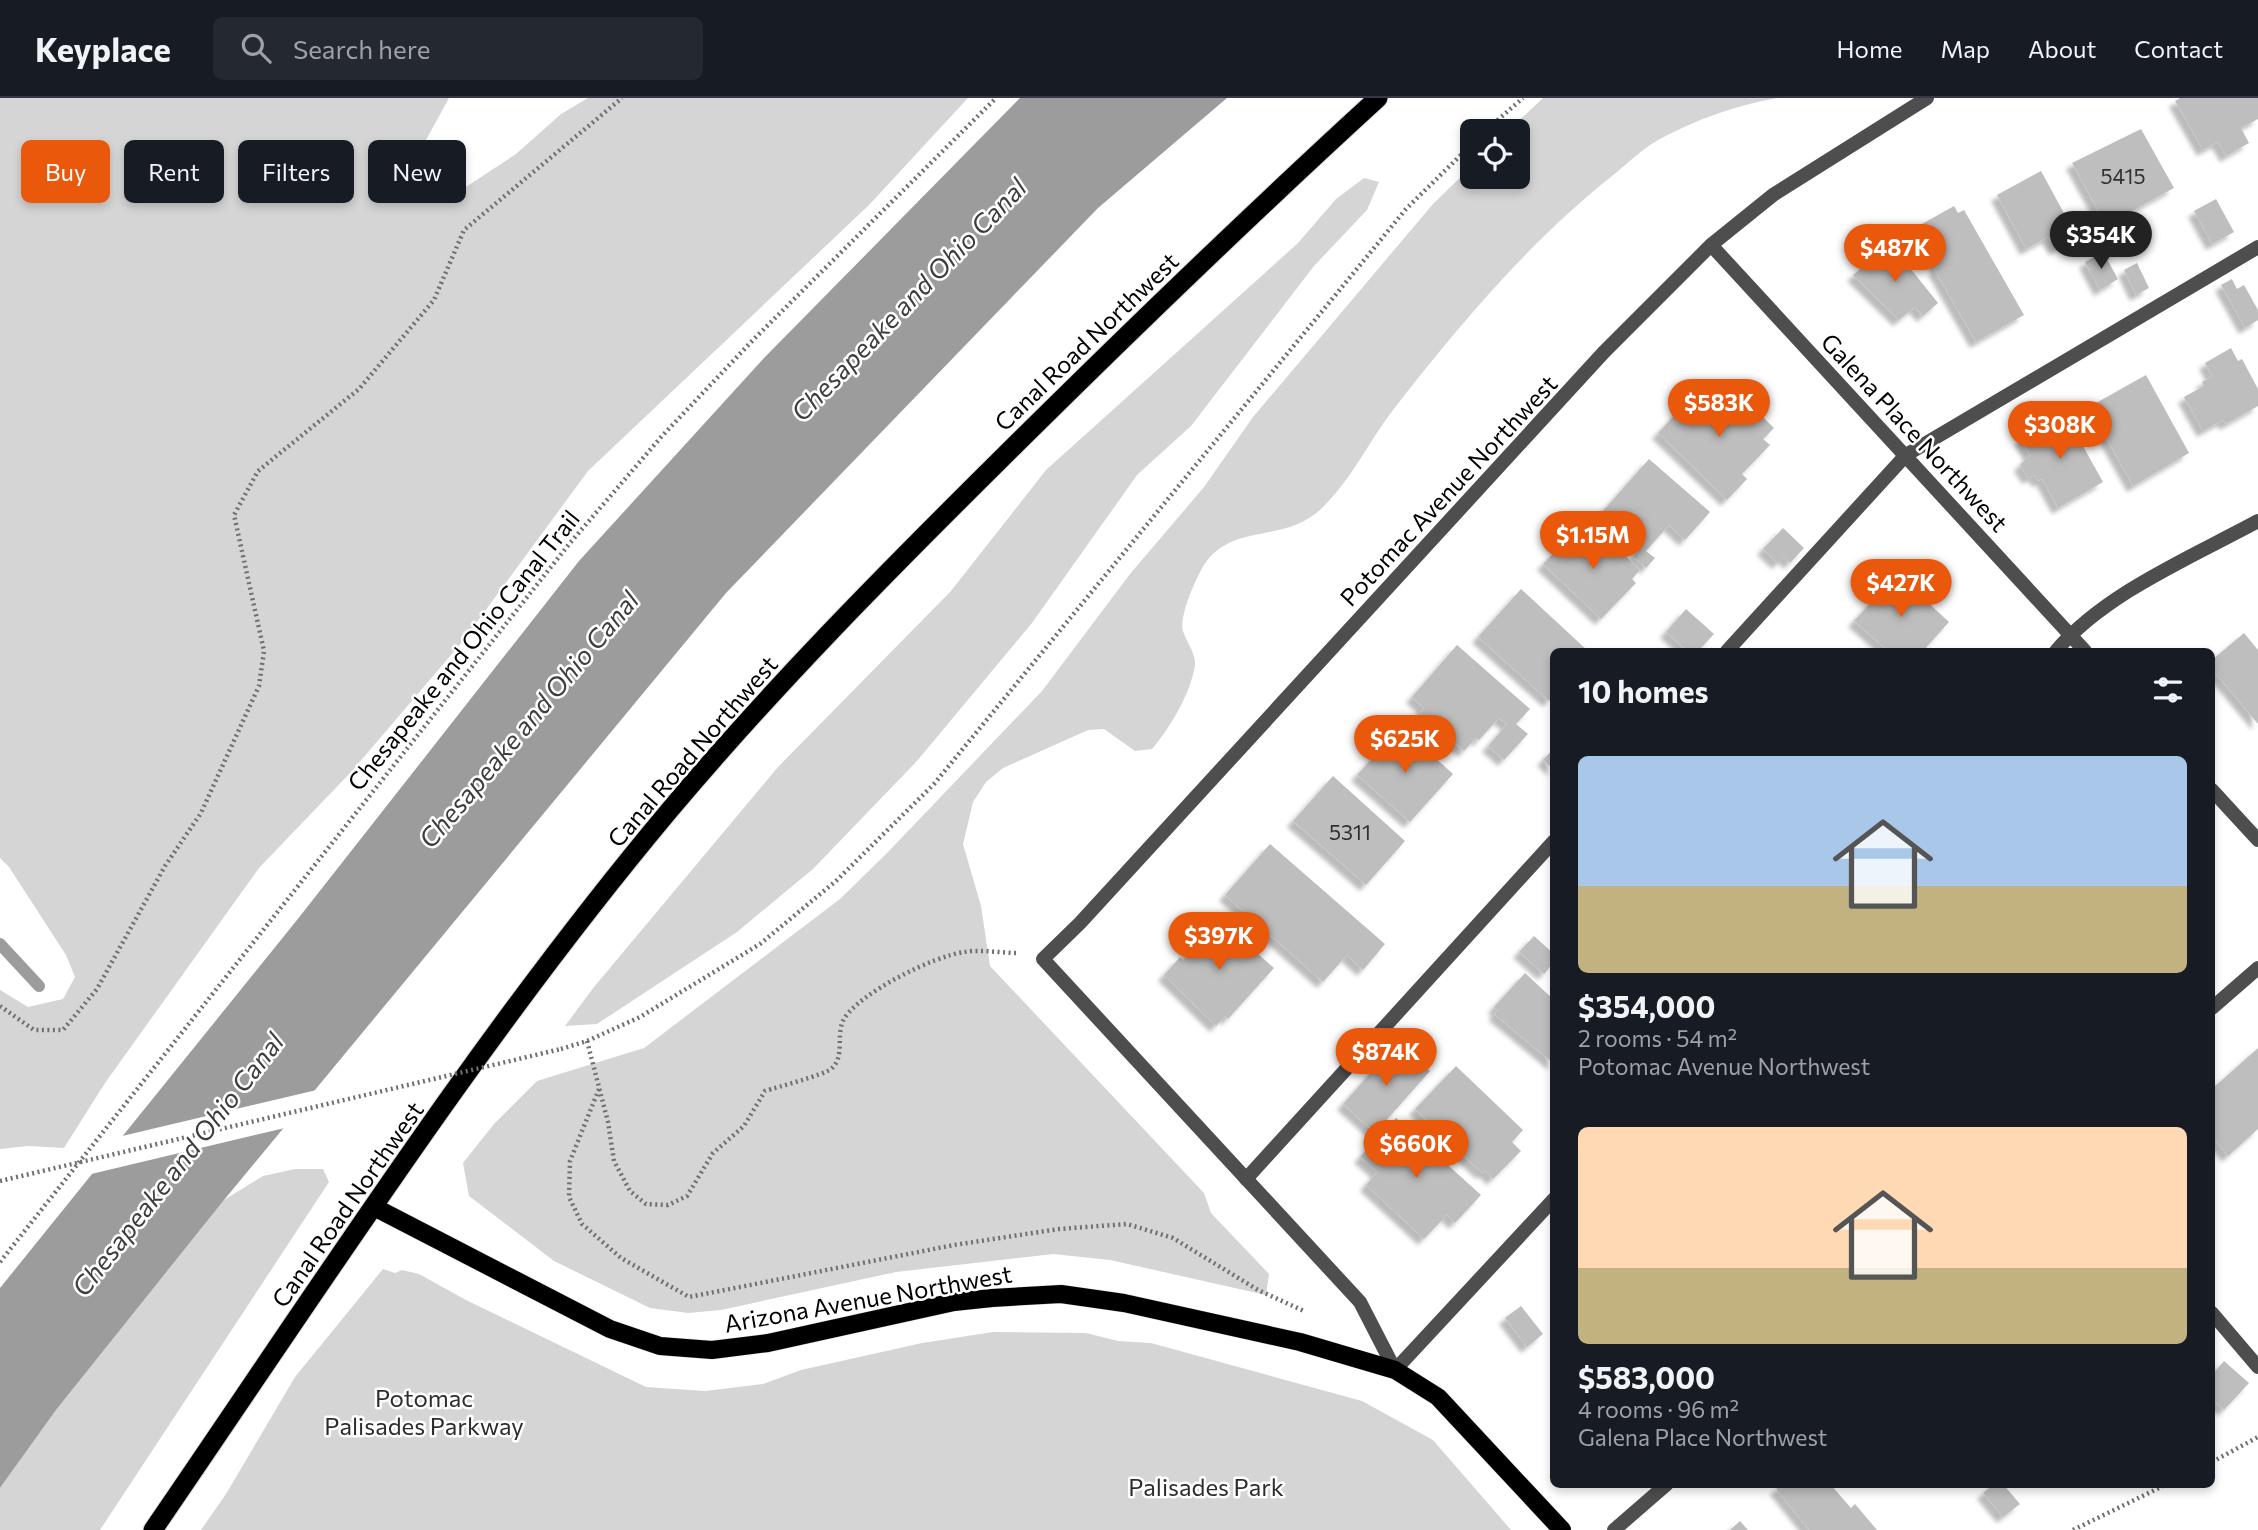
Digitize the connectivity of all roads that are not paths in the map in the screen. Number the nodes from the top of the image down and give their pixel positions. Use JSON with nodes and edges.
{"nodes":[{"id":1,"x":1378,"y":98,"type":"edge"},
{"id":2,"x":1927,"y":98,"type":"edge"},
{"id":3,"x":1711,"y":245,"type":"junction"},
{"id":4,"x":2258,"y":247,"type":"edge"},
{"id":5,"x":1906,"y":455,"type":"junction"},
{"id":6,"x":2258,"y":521,"type":"edge"},
{"id":7,"x":2070,"y":635,"type":"junction"},
{"id":8,"x":1730,"y":648,"type":"edge"},
{"id":9,"x":2059,"y":648,"type":"edge"},
{"id":10,"x":2082,"y":648,"type":"edge"},
{"id":11,"x":2215,"y":793,"type":"edge"},
{"id":12,"x":2258,"y":841,"type":"edge"},
{"id":13,"x":1550,"y":845,"type":"edge"},
{"id":14,"x":2258,"y":968,"type":"edge"},
{"id":15,"x":2215,"y":1005,"type":"edge"},
{"id":16,"x":1246,"y":1178,"type":"junction"},
{"id":17,"x":1550,"y":1203,"type":"edge"},
{"id":18,"x":374,"y":1207,"type":"junction"},
{"id":19,"x":2215,"y":1317,"type":"edge"},
{"id":20,"x":2258,"y":1367,"type":"edge"},
{"id":21,"x":1395,"y":1370,"type":"junction"},
{"id":22,"x":1662,"y":1488,"type":"edge"},
{"id":23,"x":153,"y":1530,"type":"edge"},
{"id":24,"x":1562,"y":1530,"type":"edge"},
{"id":25,"x":1614,"y":1530,"type":"edge"}],
"edges":[{"from":1,"to":18,"type":"highway","name":"Canal Road Northwest"},
{"from":2,"to":3,"type":"street","name":"Potomac Avenue Northwest"},
{"from":3,"to":5,"type":"street","name":"Galena Place Northwest"},
{"from":3,"to":16,"type":"street","name":"Potomac Avenue Northwest"},
{"from":4,"to":5,"type":"street"},
{"from":5,"to":7,"type":"street","name":"Galena Place Northwest"},
{"from":5,"to":8,"type":"street"},
{"from":6,"to":7,"type":"street"},
{"from":7,"to":9,"type":"street"},
{"from":7,"to":10,"type":"street","name":"Galena Place Northwest"},
{"from":11,"to":12,"type":"street"},
{"from":13,"to":16,"type":"street"},
{"from":14,"to":15,"type":"street"},
{"from":16,"to":21,"type":"street"},
{"from":17,"to":21,"type":"street"},
{"from":18,"to":21,"type":"main road","name":"Arizona Avenue Northwest"},
{"from":18,"to":23,"type":"highway","name":"Canal Road Northwest"},
{"from":19,"to":20,"type":"street"},
{"from":21,"to":24,"type":"main road","name":"Arizona Avenue Northwest"},
{"from":22,"to":25,"type":"street"}]}
